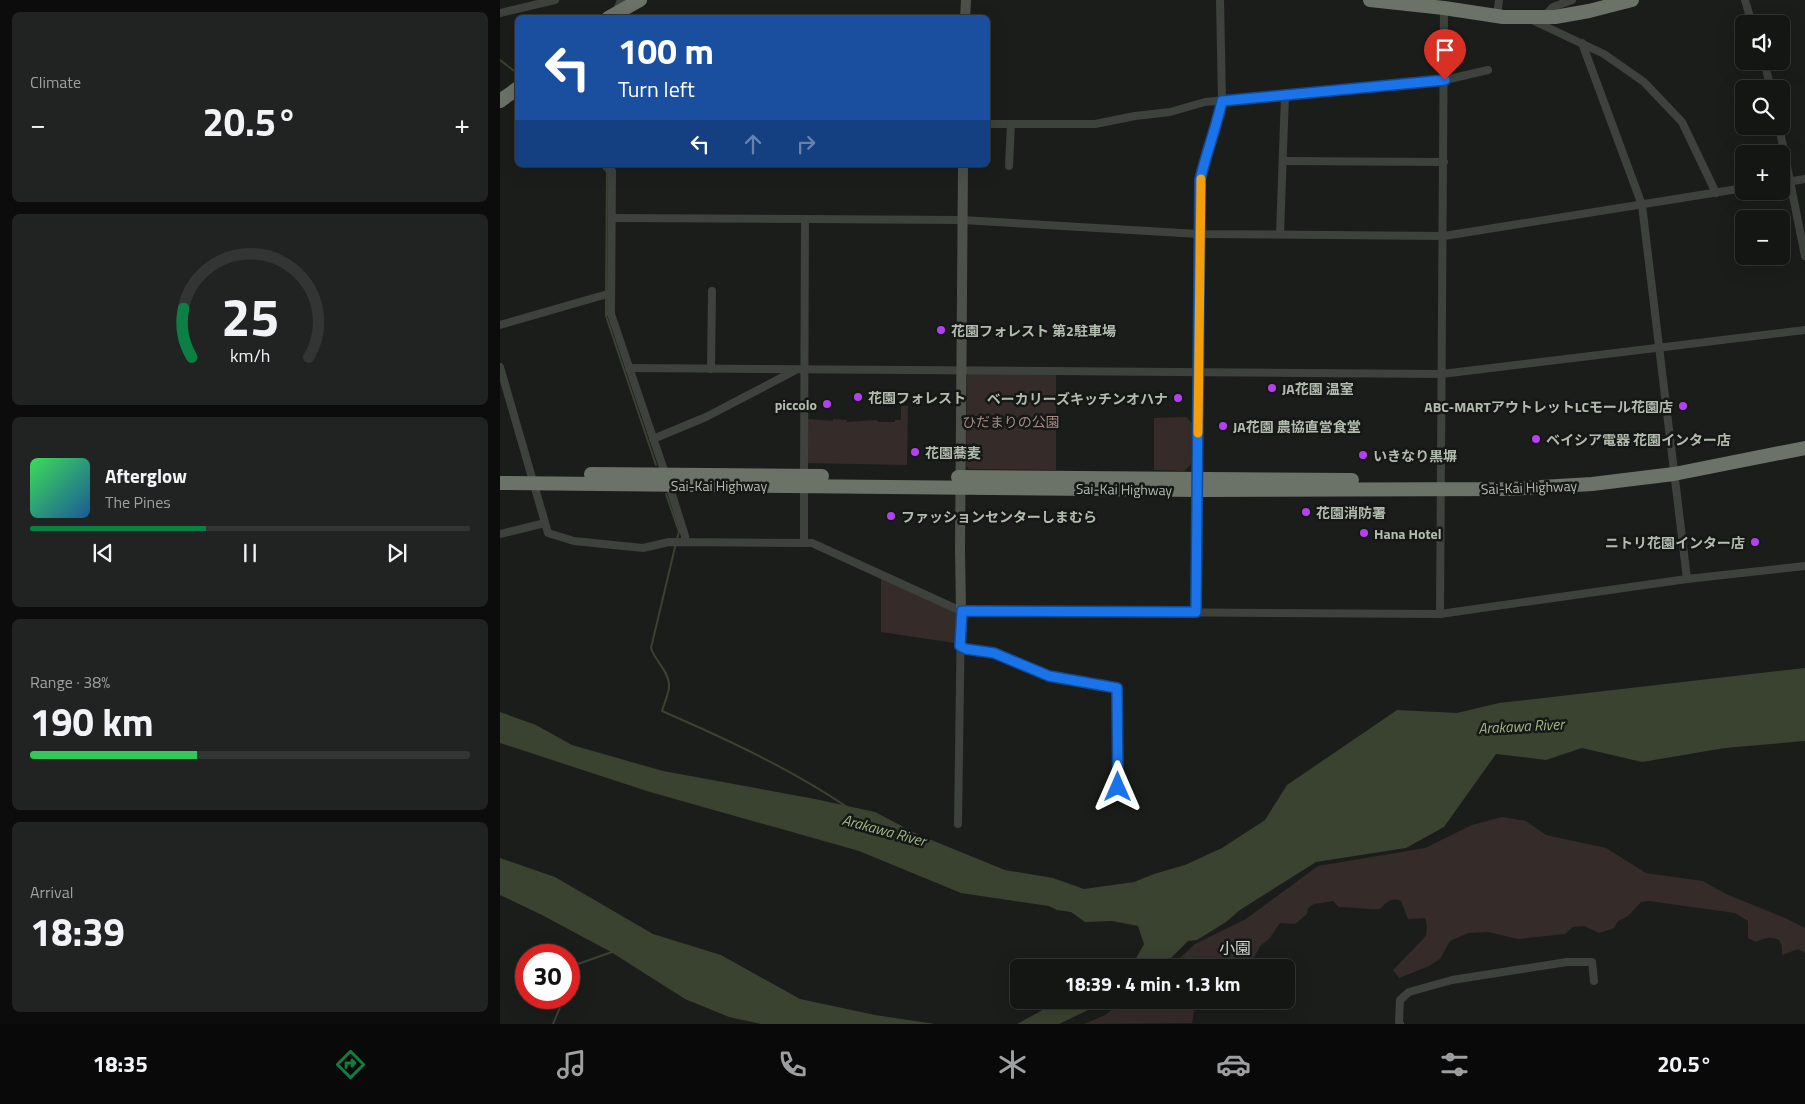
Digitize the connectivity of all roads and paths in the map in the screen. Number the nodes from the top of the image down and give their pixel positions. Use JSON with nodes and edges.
{"nodes":[{"id":1,"x":555,"y":0,"type":"edge"},
{"id":2,"x":640,"y":0,"type":"edge"},
{"id":3,"x":966,"y":0,"type":"edge"},
{"id":4,"x":1220,"y":0,"type":"edge"},
{"id":5,"x":1370,"y":0,"type":"edge"},
{"id":6,"x":1499,"y":0,"type":"edge"},
{"id":7,"x":1572,"y":0,"type":"edge"},
{"id":8,"x":1632,"y":0,"type":"edge"},
{"id":9,"x":1745,"y":0,"type":"edge"},
{"id":10,"x":1405,"y":1,"type":"edge"},
{"id":11,"x":1444,"y":8,"type":"junction"},
{"id":12,"x":615,"y":10,"type":"edge"},
{"id":13,"x":500,"y":13,"type":"edge"},
{"id":14,"x":965,"y":15,"type":"edge"},
{"id":15,"x":1749,"y":15,"type":"edge"},
{"id":16,"x":1497,"y":16,"type":"junction"},
{"id":17,"x":1526,"y":17,"type":"junction"},
{"id":18,"x":1544,"y":17,"type":"junction"},
{"id":19,"x":1582,"y":43,"type":"junction"},
{"id":20,"x":1488,"y":70,"type":"dead end"},
{"id":21,"x":1445,"y":80,"type":"junction"},
{"id":22,"x":515,"y":90,"type":"edge"},
{"id":23,"x":1285,"y":96,"type":"junction"},
{"id":24,"x":500,"y":101,"type":"edge"},
{"id":25,"x":1222,"y":101,"type":"junction"},
{"id":26,"x":990,"y":124,"type":"edge"},
{"id":27,"x":1010,"y":124,"type":"junction"},
{"id":28,"x":1283,"y":161,"type":"junction"},
{"id":29,"x":1444,"y":162,"type":"junction"},
{"id":30,"x":1009,"y":166,"type":"dead end"},
{"id":31,"x":609,"y":167,"type":"edge"},
{"id":32,"x":962,"y":167,"type":"edge"},
{"id":33,"x":1805,"y":179,"type":"edge"},
{"id":34,"x":1790,"y":181,"type":"edge"},
{"id":35,"x":1735,"y":190,"type":"edge"},
{"id":36,"x":1716,"y":193,"type":"junction"},
{"id":37,"x":1790,"y":200,"type":"edge"},
{"id":38,"x":1642,"y":204,"type":"junction"},
{"id":39,"x":612,"y":218,"type":"junction"},
{"id":40,"x":805,"y":219,"type":"junction"},
{"id":41,"x":962,"y":220,"type":"junction"},
{"id":42,"x":1199,"y":234,"type":"junction"},
{"id":43,"x":1280,"y":234,"type":"junction"},
{"id":44,"x":1444,"y":236,"type":"junction"},
{"id":45,"x":1805,"y":256,"type":"edge"},
{"id":46,"x":712,"y":291,"type":"dead end"},
{"id":47,"x":607,"y":294,"type":"junction"},
{"id":48,"x":500,"y":325,"type":"edge"},
{"id":49,"x":1805,"y":330,"type":"edge"},
{"id":50,"x":1659,"y":348,"type":"junction"},
{"id":51,"x":500,"y":367,"type":"edge"},
{"id":52,"x":629,"y":368,"type":"junction"},
{"id":53,"x":712,"y":369,"type":"junction"},
{"id":54,"x":800,"y":370,"type":"junction"},
{"id":55,"x":961,"y":370,"type":"junction"},
{"id":56,"x":1199,"y":372,"type":"junction"},
{"id":57,"x":1442,"y":374,"type":"junction"},
{"id":58,"x":653,"y":439,"type":"junction"},
{"id":59,"x":1805,"y":440,"type":"edge"},
{"id":60,"x":1805,"y":448,"type":"edge"},
{"id":61,"x":1674,"y":469,"type":"junction"},
{"id":62,"x":500,"y":474,"type":"edge"},
{"id":63,"x":532,"y":479,"type":"junction"},
{"id":64,"x":667,"y":480,"type":"junction"},
{"id":65,"x":804,"y":480,"type":"junction"},
{"id":66,"x":960,"y":482,"type":"junction"},
{"id":67,"x":500,"y":483,"type":"edge"},
{"id":68,"x":1198,"y":484,"type":"junction"},
{"id":69,"x":1441,"y":485,"type":"junction"},
{"id":70,"x":545,"y":523,"type":"junction"},
{"id":71,"x":500,"y":534,"type":"edge"},
{"id":72,"x":679,"y":542,"type":"junction"},
{"id":73,"x":804,"y":542,"type":"junction"},
{"id":74,"x":1805,"y":566,"type":"edge"},
{"id":75,"x":1686,"y":579,"type":"junction"},
{"id":76,"x":962,"y":611,"type":"junction"},
{"id":77,"x":1196,"y":612,"type":"junction"},
{"id":78,"x":1440,"y":614,"type":"junction"},
{"id":79,"x":960,"y":646,"type":"junction"},
{"id":80,"x":1118,"y":787,"type":"dead end"},
{"id":81,"x":958,"y":824,"type":"dead end"},
{"id":82,"x":1594,"y":982,"type":"dead end"},
{"id":83,"x":1400,"y":1024,"type":"edge"}],
"edges":[{"from":1,"to":13,"type":"street"},
{"from":2,"to":12,"type":"highway"},
{"from":3,"to":14,"type":"street"},
{"from":4,"to":25,"type":"street"},
{"from":5,"to":10,"type":"highway"},
{"from":6,"to":16,"type":"street"},
{"from":7,"to":18,"type":"street"},
{"from":8,"to":18,"type":"highway"},
{"from":9,"to":15,"type":"street"},
{"from":10,"to":11,"type":"highway"},
{"from":11,"to":16,"type":"highway"},
{"from":11,"to":21,"type":"street"},
{"from":16,"to":17,"type":"highway"},
{"from":17,"to":18,"type":"highway"},
{"from":17,"to":19,"type":"street"},
{"from":19,"to":36,"type":"street"},
{"from":19,"to":38,"type":"street"},
{"from":20,"to":21,"type":"street"},
{"from":21,"to":23,"type":"street"},
{"from":21,"to":29,"type":"street"},
{"from":22,"to":24,"type":"highway"},
{"from":23,"to":25,"type":"street"},
{"from":23,"to":28,"type":"street"},
{"from":25,"to":27,"type":"street"},
{"from":25,"to":42,"type":"street"},
{"from":26,"to":27,"type":"street"},
{"from":27,"to":30,"type":"street"},
{"from":28,"to":29,"type":"street"},
{"from":28,"to":43,"type":"street"},
{"from":29,"to":44,"type":"street"},
{"from":31,"to":39,"type":"street"},
{"from":32,"to":41,"type":"street"},
{"from":33,"to":34,"type":"street"},
{"from":35,"to":36,"type":"street"},
{"from":36,"to":38,"type":"street"},
{"from":37,"to":45,"type":"street"},
{"from":38,"to":44,"type":"street"},
{"from":38,"to":50,"type":"street"},
{"from":39,"to":40,"type":"street"},
{"from":39,"to":47,"type":"street"},
{"from":40,"to":41,"type":"street"},
{"from":40,"to":54,"type":"street"},
{"from":41,"to":42,"type":"street"},
{"from":41,"to":55,"type":"street"},
{"from":42,"to":43,"type":"street"},
{"from":42,"to":56,"type":"street"},
{"from":43,"to":44,"type":"street"},
{"from":44,"to":57,"type":"street"},
{"from":46,"to":53,"type":"street"},
{"from":47,"to":48,"type":"street"},
{"from":47,"to":52,"type":"street"},
{"from":49,"to":50,"type":"street"},
{"from":50,"to":57,"type":"street"},
{"from":50,"to":61,"type":"street"},
{"from":51,"to":63,"type":"street"},
{"from":52,"to":53,"type":"street"},
{"from":52,"to":58,"type":"street"},
{"from":53,"to":54,"type":"street"},
{"from":54,"to":55,"type":"street"},
{"from":54,"to":58,"type":"street"},
{"from":54,"to":65,"type":"street"},
{"from":55,"to":56,"type":"street"},
{"from":55,"to":66,"type":"street"},
{"from":56,"to":57,"type":"street"},
{"from":56,"to":68,"type":"street"},
{"from":57,"to":69,"type":"street"},
{"from":58,"to":64,"type":"street"},
{"from":59,"to":61,"type":"highway","name":"Sai-Kai Highway"},
{"from":60,"to":61,"type":"highway","name":"Sai-Kai Highway"},
{"from":61,"to":69,"type":"highway","name":"Sai-Kai Highway"},
{"from":61,"to":75,"type":"street"},
{"from":62,"to":63,"type":"highway","name":"Sai-Kai Highway"},
{"from":63,"to":64,"type":"highway","name":"Sai-Kai Highway"},
{"from":63,"to":67,"type":"highway","name":"Sai-Kai Highway"},
{"from":63,"to":70,"type":"street"},
{"from":64,"to":65,"type":"highway","name":"Sai-Kai Highway"},
{"from":64,"to":72,"type":"street"},
{"from":65,"to":66,"type":"highway","name":"Sai-Kai Highway"},
{"from":65,"to":73,"type":"street"},
{"from":66,"to":68,"type":"highway","name":"Sai-Kai Highway"},
{"from":66,"to":76,"type":"street"},
{"from":68,"to":69,"type":"highway","name":"Sai-Kai Highway"},
{"from":68,"to":77,"type":"street"},
{"from":69,"to":78,"type":"street"},
{"from":70,"to":71,"type":"street"},
{"from":70,"to":72,"type":"street"},
{"from":72,"to":73,"type":"street"},
{"from":73,"to":76,"type":"street"},
{"from":74,"to":75,"type":"street"},
{"from":75,"to":78,"type":"street"},
{"from":76,"to":77,"type":"street"},
{"from":76,"to":79,"type":"street"},
{"from":77,"to":78,"type":"street"},
{"from":79,"to":80,"type":"street"},
{"from":79,"to":81,"type":"street"},
{"from":82,"to":83,"type":"street"}]}
